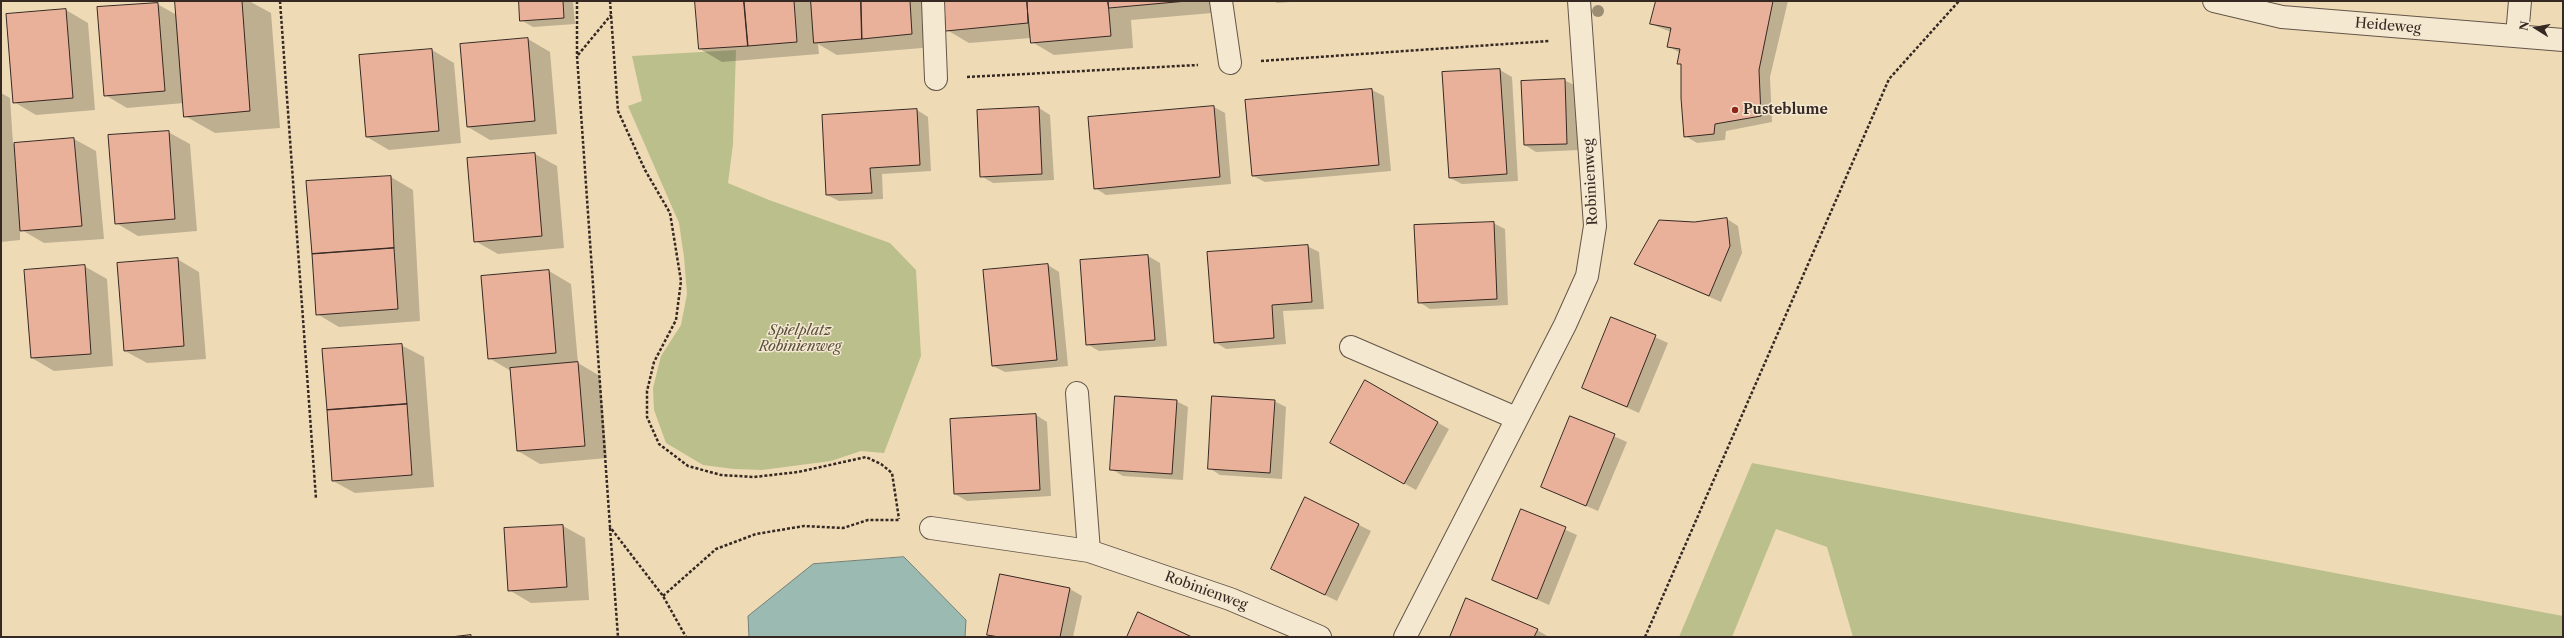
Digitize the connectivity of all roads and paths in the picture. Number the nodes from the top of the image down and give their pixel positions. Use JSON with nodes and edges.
{"nodes":[{"id":1,"x":280,"y":1,"type":"edge"},
{"id":2,"x":577,"y":1,"type":"edge"},
{"id":3,"x":610,"y":1,"type":"edge"},
{"id":4,"x":933,"y":1,"type":"edge"},
{"id":5,"x":1221,"y":1,"type":"edge"},
{"id":6,"x":1579,"y":1,"type":"edge"},
{"id":7,"x":1959,"y":1,"type":"edge"},
{"id":8,"x":2214,"y":1,"type":"edge"},
{"id":9,"x":2520,"y":1,"type":"edge"},
{"id":10,"x":611,"y":15,"type":"junction"},
{"id":11,"x":2517,"y":36,"type":"junction"},
{"id":12,"x":2563,"y":40,"type":"edge"},
{"id":13,"x":578,"y":56,"type":"junction"},
{"id":14,"x":1230,"y":63,"type":"dead end"},
{"id":15,"x":936,"y":79,"type":"dead end"},
{"id":16,"x":1351,"y":347,"type":"dead end"},
{"id":17,"x":1077,"y":393,"type":"dead end"},
{"id":18,"x":1516,"y":418,"type":"junction"},
{"id":19,"x":316,"y":499,"type":"dead end"},
{"id":20,"x":900,"y":520,"type":"junction"},
{"id":21,"x":610,"y":527,"type":"junction"},
{"id":22,"x":931,"y":528,"type":"joint"},
{"id":23,"x":1089,"y":551,"type":"junction"},
{"id":24,"x":663,"y":596,"type":"junction"},
{"id":25,"x":618,"y":637,"type":"edge"},
{"id":26,"x":686,"y":637,"type":"edge"},
{"id":27,"x":1320,"y":637,"type":"edge"},
{"id":28,"x":1405,"y":637,"type":"edge"},
{"id":29,"x":1645,"y":637,"type":"edge"}],
"edges":[{"from":1,"to":19,"type":"path"},
{"from":2,"to":13,"type":"path"},
{"from":3,"to":10,"type":"path"},
{"from":4,"to":15,"type":"street"},
{"from":5,"to":14,"type":"street"},
{"from":6,"to":18,"type":"street","name":"Robinienweg"},
{"from":7,"to":29,"type":"path"},
{"from":8,"to":11,"type":"street","name":"Heideweg"},
{"from":9,"to":11,"type":"street"},
{"from":10,"to":13,"type":"path"},
{"from":10,"to":20,"type":"path"},
{"from":11,"to":12,"type":"street","name":"Heideweg"},
{"from":13,"to":21,"type":"path"},
{"from":16,"to":18,"type":"street"},
{"from":17,"to":23,"type":"street"},
{"from":18,"to":28,"type":"street","name":"Robinienweg"},
{"from":20,"to":22,"type":"path"},
{"from":20,"to":24,"type":"path"},
{"from":21,"to":24,"type":"path"},
{"from":21,"to":25,"type":"path"},
{"from":22,"to":23,"type":"street","name":"Robinienweg"},
{"from":23,"to":27,"type":"street","name":"Robinienweg"},
{"from":24,"to":26,"type":"path"}]}
